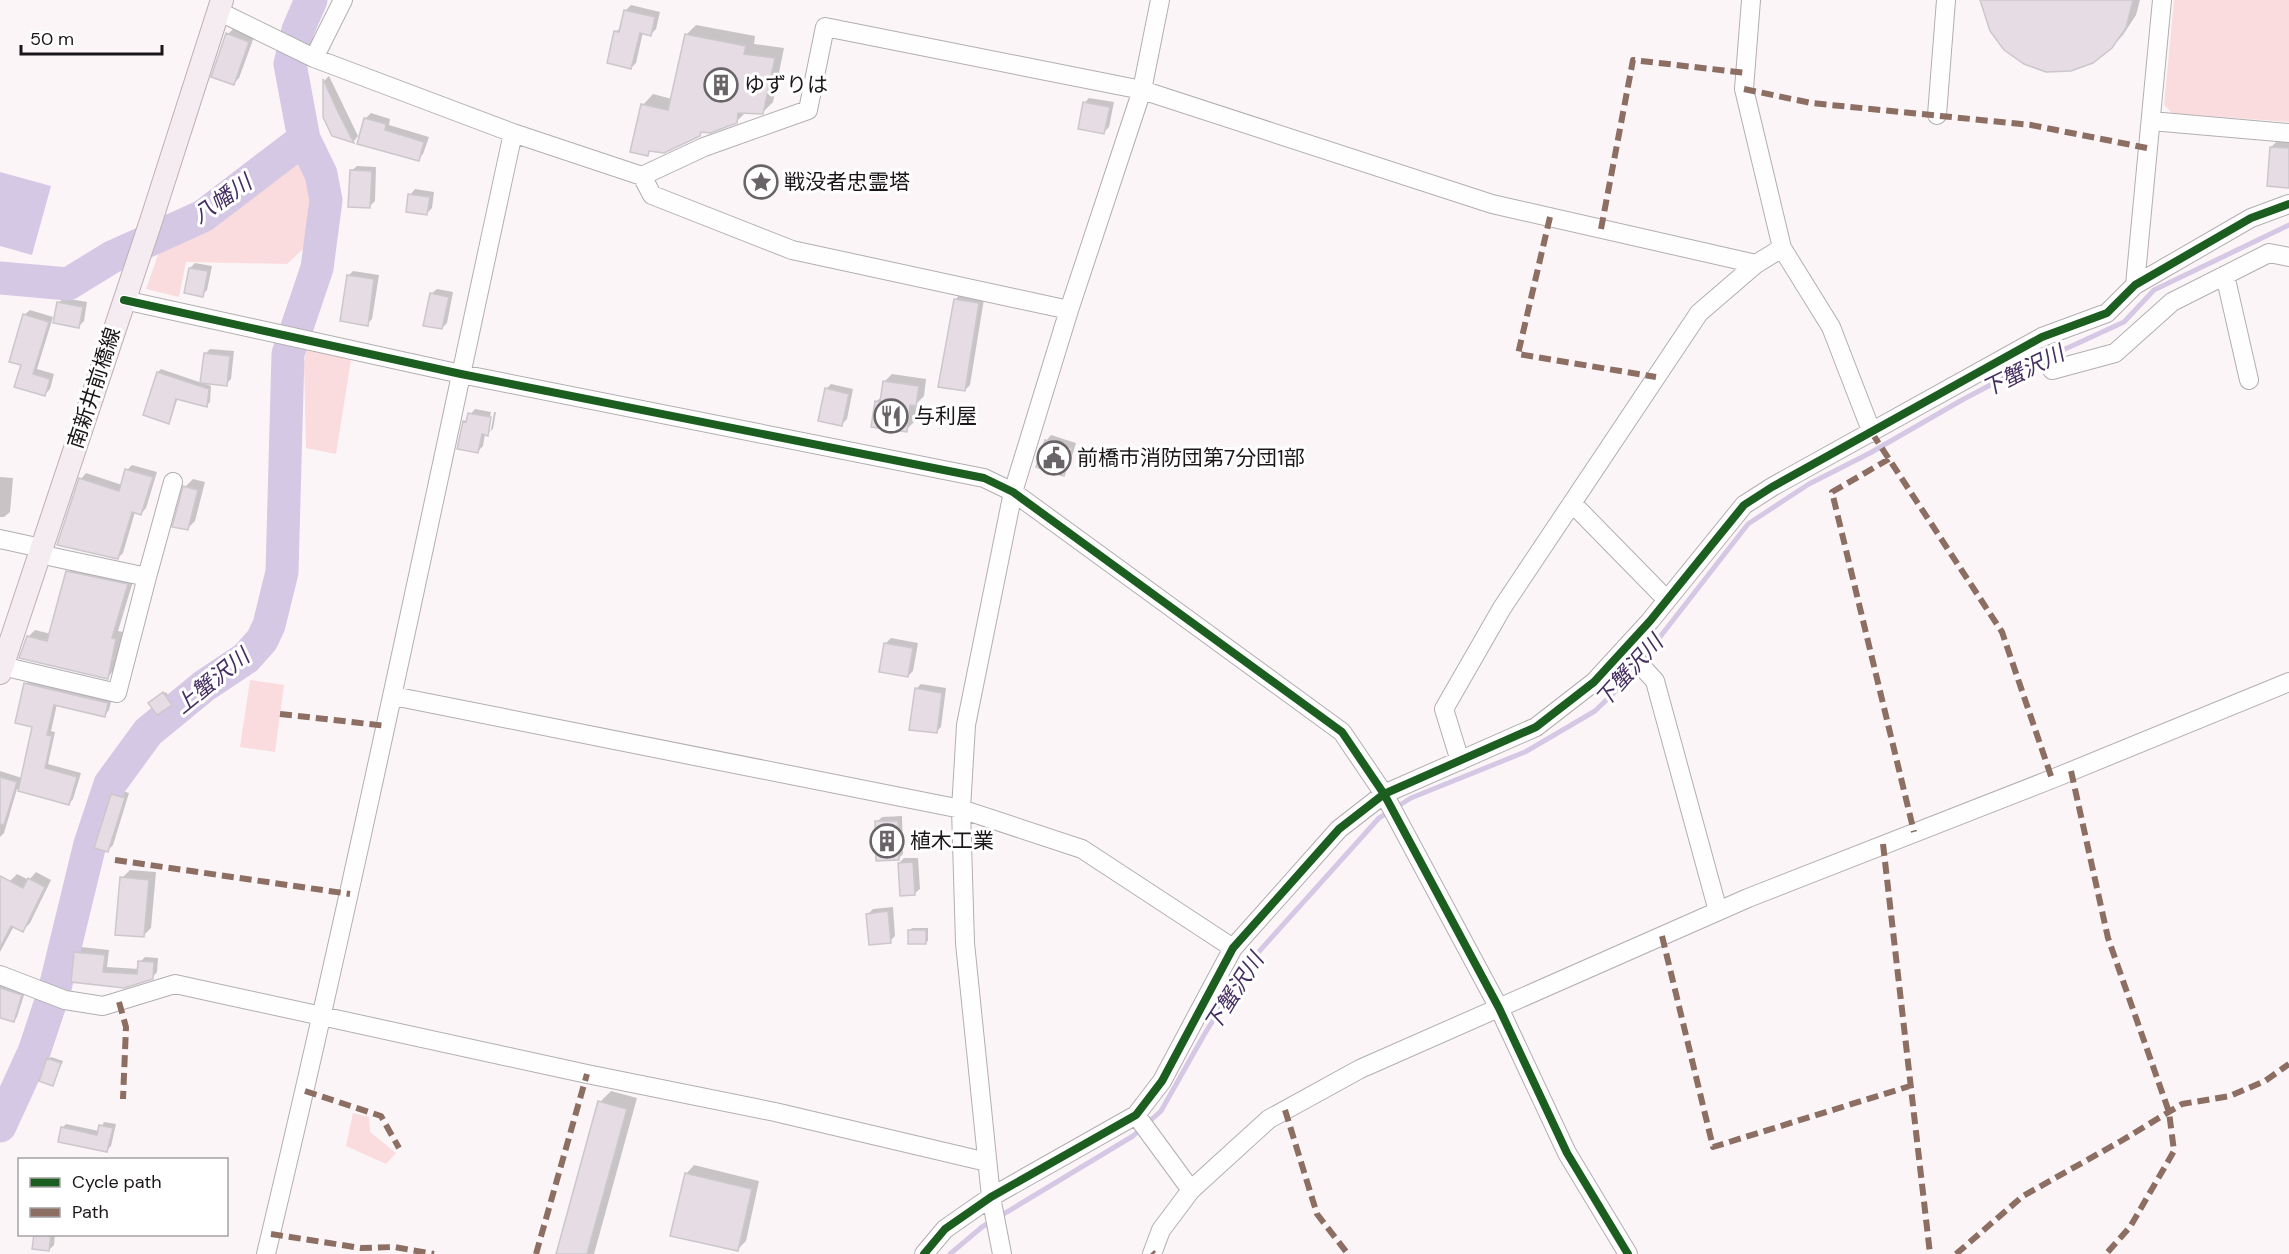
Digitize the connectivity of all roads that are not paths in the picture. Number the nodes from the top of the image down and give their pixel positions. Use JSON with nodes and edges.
{"nodes":[{"id":1,"x":343,"y":0,"type":"edge"},
{"id":2,"x":1160,"y":0,"type":"edge"},
{"id":3,"x":1751,"y":0,"type":"edge"},
{"id":4,"x":1946,"y":0,"type":"edge"},
{"id":5,"x":2162,"y":0,"type":"edge"},
{"id":6,"x":220,"y":5,"type":"edge"},
{"id":7,"x":310,"y":56,"type":"junction"},
{"id":8,"x":1143,"y":90,"type":"junction"},
{"id":9,"x":1937,"y":115,"type":"dead end"},
{"id":10,"x":2151,"y":121,"type":"junction"},
{"id":11,"x":2289,"y":133,"type":"edge"},
{"id":12,"x":513,"y":134,"type":"junction"},
{"id":13,"x":642,"y":176,"type":"junction"},
{"id":14,"x":2289,"y":204,"type":"edge"},
{"id":15,"x":1782,"y":248,"type":"junction"},
{"id":16,"x":2289,"y":257,"type":"edge"},
{"id":17,"x":1756,"y":264,"type":"junction"},
{"id":18,"x":2225,"y":275,"type":"junction"},
{"id":19,"x":2135,"y":285,"type":"junction"},
{"id":20,"x":124,"y":300,"type":"junction"},
{"id":21,"x":1069,"y":310,"type":"junction"},
{"id":22,"x":2052,"y":370,"type":"dead end"},
{"id":23,"x":461,"y":374,"type":"junction"},
{"id":24,"x":2249,"y":380,"type":"dead end"},
{"id":25,"x":1872,"y":433,"type":"junction"},
{"id":26,"x":173,"y":482,"type":"dead end"},
{"id":27,"x":1013,"y":492,"type":"junction"},
{"id":28,"x":1572,"y":503,"type":"junction"},
{"id":29,"x":0,"y":539,"type":"edge"},
{"id":30,"x":40,"y":551,"type":"junction"},
{"id":31,"x":147,"y":577,"type":"junction"},
{"id":32,"x":1667,"y":600,"type":"junction"},
{"id":33,"x":1625,"y":648,"type":"junction"},
{"id":34,"x":1,"y":670,"type":"edge"},
{"id":35,"x":2289,"y":682,"type":"edge"},
{"id":36,"x":393,"y":696,"type":"junction"},
{"id":37,"x":1460,"y":761,"type":"junction"},
{"id":38,"x":1384,"y":794,"type":"junction"},
{"id":39,"x":961,"y":809,"type":"junction"},
{"id":40,"x":1718,"y":911,"type":"junction"},
{"id":41,"x":1233,"y":948,"type":"junction"},
{"id":42,"x":0,"y":975,"type":"edge"},
{"id":43,"x":1499,"y":1008,"type":"junction"},
{"id":44,"x":323,"y":1015,"type":"junction"},
{"id":45,"x":1136,"y":1115,"type":"junction"},
{"id":46,"x":987,"y":1162,"type":"junction"},
{"id":47,"x":1191,"y":1190,"type":"junction"},
{"id":48,"x":991,"y":1197,"type":"junction"},
{"id":49,"x":266,"y":1254,"type":"edge"},
{"id":50,"x":924,"y":1254,"type":"edge"},
{"id":51,"x":1002,"y":1254,"type":"edge"},
{"id":52,"x":1152,"y":1254,"type":"edge"},
{"id":53,"x":1628,"y":1254,"type":"edge"}],
"edges":[{"from":1,"to":7,"type":"street"},
{"from":2,"to":8,"type":"street"},
{"from":3,"to":15,"type":"street"},
{"from":4,"to":9,"type":"street"},
{"from":5,"to":10,"type":"street"},
{"from":6,"to":7,"type":"street"},
{"from":6,"to":20,"type":"main road","name":"南新井前橋線"},
{"from":7,"to":12,"type":"street"},
{"from":8,"to":13,"type":"street"},
{"from":8,"to":17,"type":"street"},
{"from":8,"to":21,"type":"street"},
{"from":10,"to":11,"type":"street"},
{"from":10,"to":19,"type":"street"},
{"from":12,"to":13,"type":"street"},
{"from":12,"to":23,"type":"street"},
{"from":13,"to":21,"type":"street"},
{"from":14,"to":19,"type":"street"},
{"from":15,"to":17,"type":"street"},
{"from":15,"to":25,"type":"street"},
{"from":16,"to":18,"type":"street"},
{"from":17,"to":28,"type":"street"},
{"from":18,"to":22,"type":"street"},
{"from":18,"to":24,"type":"street"},
{"from":19,"to":25,"type":"street"},
{"from":20,"to":23,"type":"street"},
{"from":20,"to":30,"type":"main road","name":"南新井前橋線"},
{"from":21,"to":27,"type":"street"},
{"from":23,"to":27,"type":"street"},
{"from":23,"to":36,"type":"street"},
{"from":25,"to":32,"type":"street"},
{"from":26,"to":31,"type":"street"},
{"from":27,"to":38,"type":"street"},
{"from":27,"to":39,"type":"street"},
{"from":28,"to":32,"type":"street"},
{"from":28,"to":37,"type":"street"},
{"from":29,"to":30,"type":"street"},
{"from":30,"to":31,"type":"street"},
{"from":30,"to":34,"type":"main road","name":"南新井前橋線"},
{"from":31,"to":34,"type":"street"},
{"from":32,"to":33,"type":"street"},
{"from":33,"to":37,"type":"street"},
{"from":33,"to":40,"type":"street"},
{"from":35,"to":40,"type":"street"},
{"from":36,"to":39,"type":"street"},
{"from":36,"to":44,"type":"street"},
{"from":37,"to":38,"type":"street"},
{"from":38,"to":41,"type":"street"},
{"from":38,"to":43,"type":"street"},
{"from":39,"to":41,"type":"street"},
{"from":39,"to":46,"type":"street"},
{"from":40,"to":43,"type":"street"},
{"from":41,"to":45,"type":"street"},
{"from":42,"to":44,"type":"street"},
{"from":43,"to":47,"type":"street"},
{"from":43,"to":53,"type":"street"},
{"from":44,"to":46,"type":"street"},
{"from":44,"to":49,"type":"street"},
{"from":45,"to":47,"type":"street"},
{"from":45,"to":48,"type":"street"},
{"from":46,"to":48,"type":"street"},
{"from":47,"to":52,"type":"street"},
{"from":48,"to":50,"type":"street"},
{"from":48,"to":51,"type":"street"}]}
